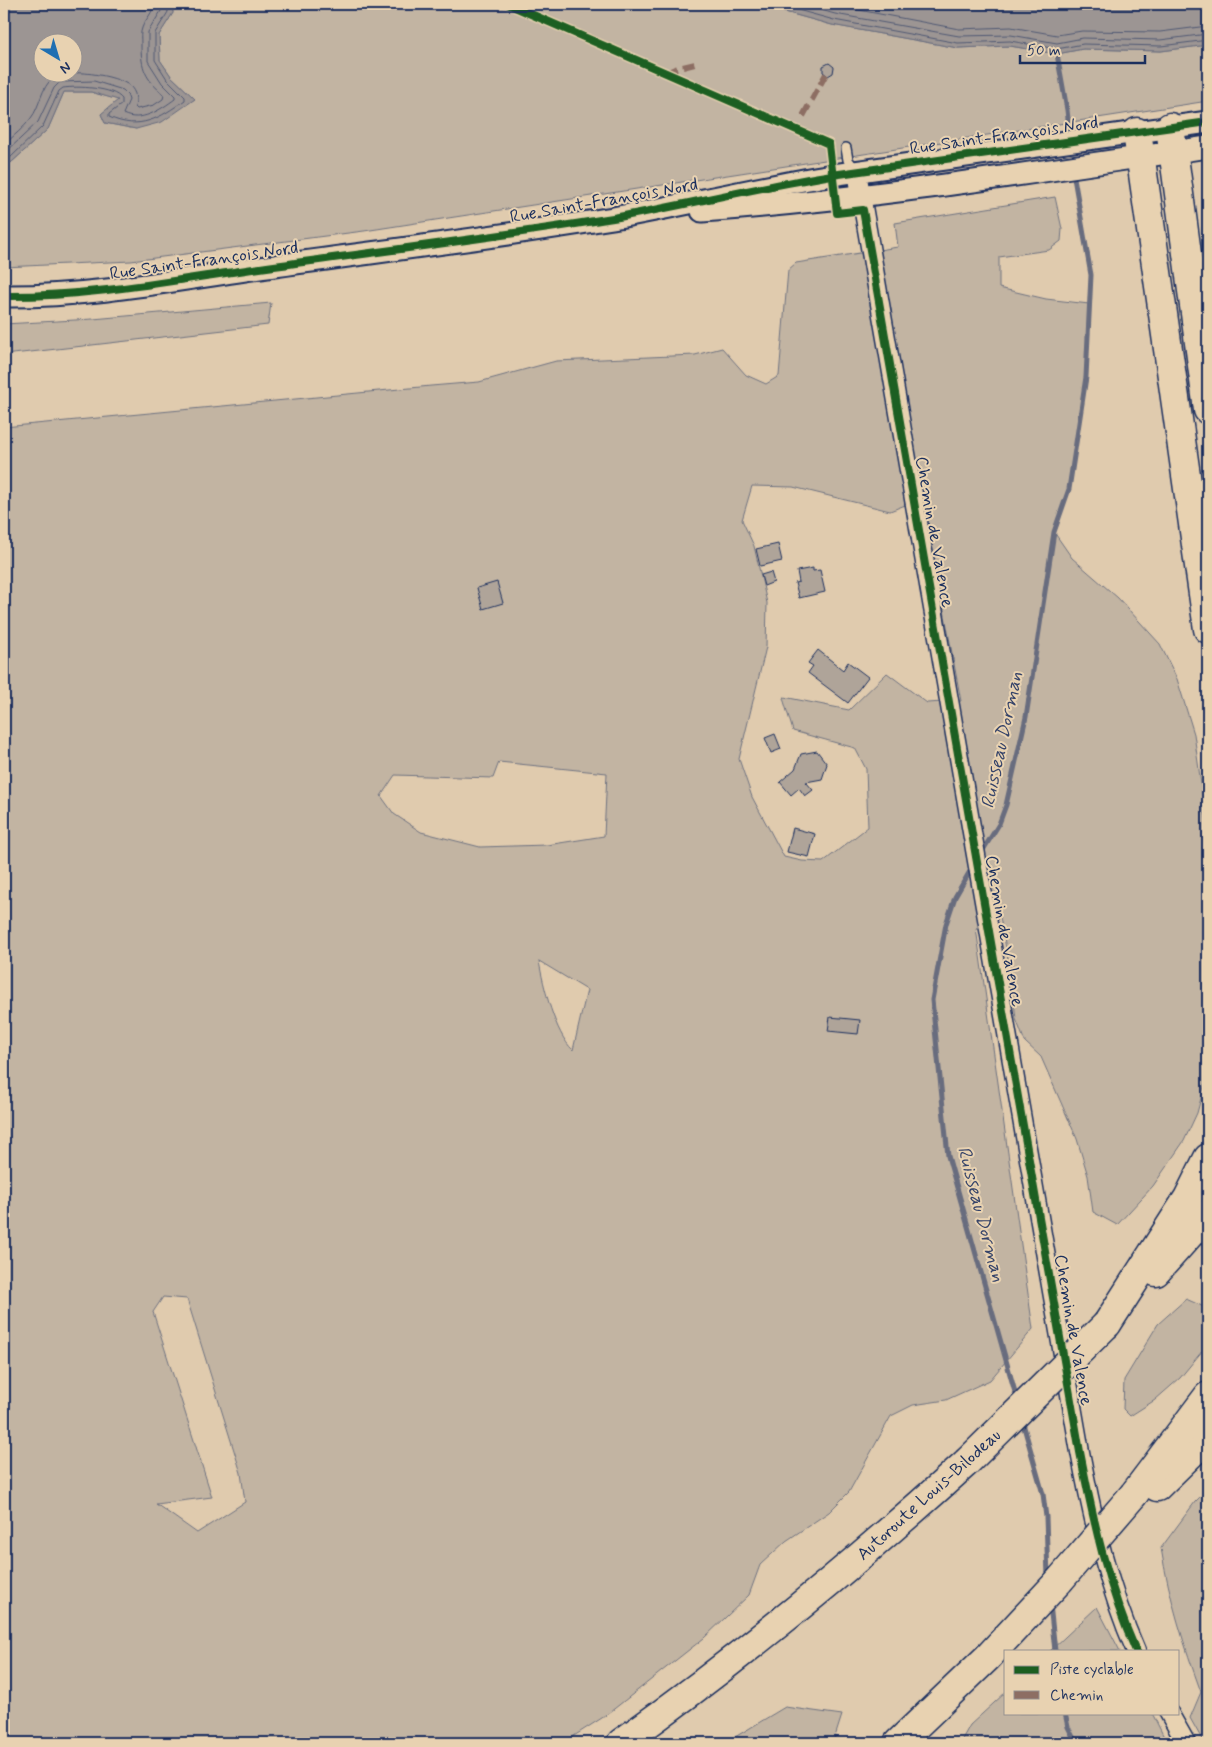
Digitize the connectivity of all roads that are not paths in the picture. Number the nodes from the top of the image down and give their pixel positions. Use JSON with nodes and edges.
{"nodes":[{"id":1,"x":1208,"y":122,"type":"edge"},
{"id":2,"x":1172,"y":139,"type":"junction"},
{"id":3,"x":1139,"y":144,"type":"junction"},
{"id":4,"x":1208,"y":147,"type":"edge"},
{"id":5,"x":846,"y":148,"type":"dead end"},
{"id":6,"x":857,"y":172,"type":"junction"},
{"id":7,"x":861,"y":196,"type":"junction"},
{"id":8,"x":614,"y":217,"type":"junction"},
{"id":9,"x":4,"y":296,"type":"edge"},
{"id":10,"x":1208,"y":410,"type":"edge"},
{"id":11,"x":1208,"y":629,"type":"edge"},
{"id":12,"x":1208,"y":1158,"type":"edge"},
{"id":13,"x":1208,"y":1214,"type":"edge"},
{"id":14,"x":1107,"y":1324,"type":"junction"},
{"id":15,"x":1208,"y":1396,"type":"edge"},
{"id":16,"x":1208,"y":1437,"type":"edge"},
{"id":17,"x":1135,"y":1500,"type":"junction"},
{"id":18,"x":1136,"y":1650,"type":"edge"},
{"id":19,"x":1170,"y":1714,"type":"edge"},
{"id":20,"x":621,"y":1743,"type":"edge"},
{"id":21,"x":898,"y":1743,"type":"edge"},
{"id":22,"x":1186,"y":1743,"type":"edge"}],
"edges":[{"from":1,"to":2,"type":"street","name":"Rue Saint-François Nord"},
{"from":2,"to":3,"type":"street","name":"Rue Saint-François Nord"},
{"from":2,"to":4,"type":"street","name":"Rue Saint-François Nord"},
{"from":2,"to":10,"type":"highway"},
{"from":3,"to":6,"type":"street","name":"Rue Saint-François Nord"},
{"from":3,"to":7,"type":"street","name":"Rue Saint-François Nord"},
{"from":3,"to":11,"type":"highway"},
{"from":5,"to":6,"type":"lane"},
{"from":6,"to":7,"type":"street","name":"Chemin de Valence"},
{"from":6,"to":8,"type":"street","name":"Rue Saint-François Nord"},
{"from":7,"to":8,"type":"street","name":"Rue Saint-François Nord"},
{"from":7,"to":18,"type":"street","name":"Chemin de Valence"},
{"from":8,"to":9,"type":"street","name":"Rue Saint-François Nord"},
{"from":12,"to":14,"type":"highway"},
{"from":13,"to":14,"type":"highway","name":"Autoroute Louis-Bilodeau"},
{"from":14,"to":20,"type":"highway","name":"Autoroute Louis-Bilodeau","bridge":true},
{"from":15,"to":17,"type":"highway"},
{"from":16,"to":17,"type":"highway"},
{"from":17,"to":21,"type":"highway","bridge":true},
{"from":19,"to":22,"type":"street"}]}
